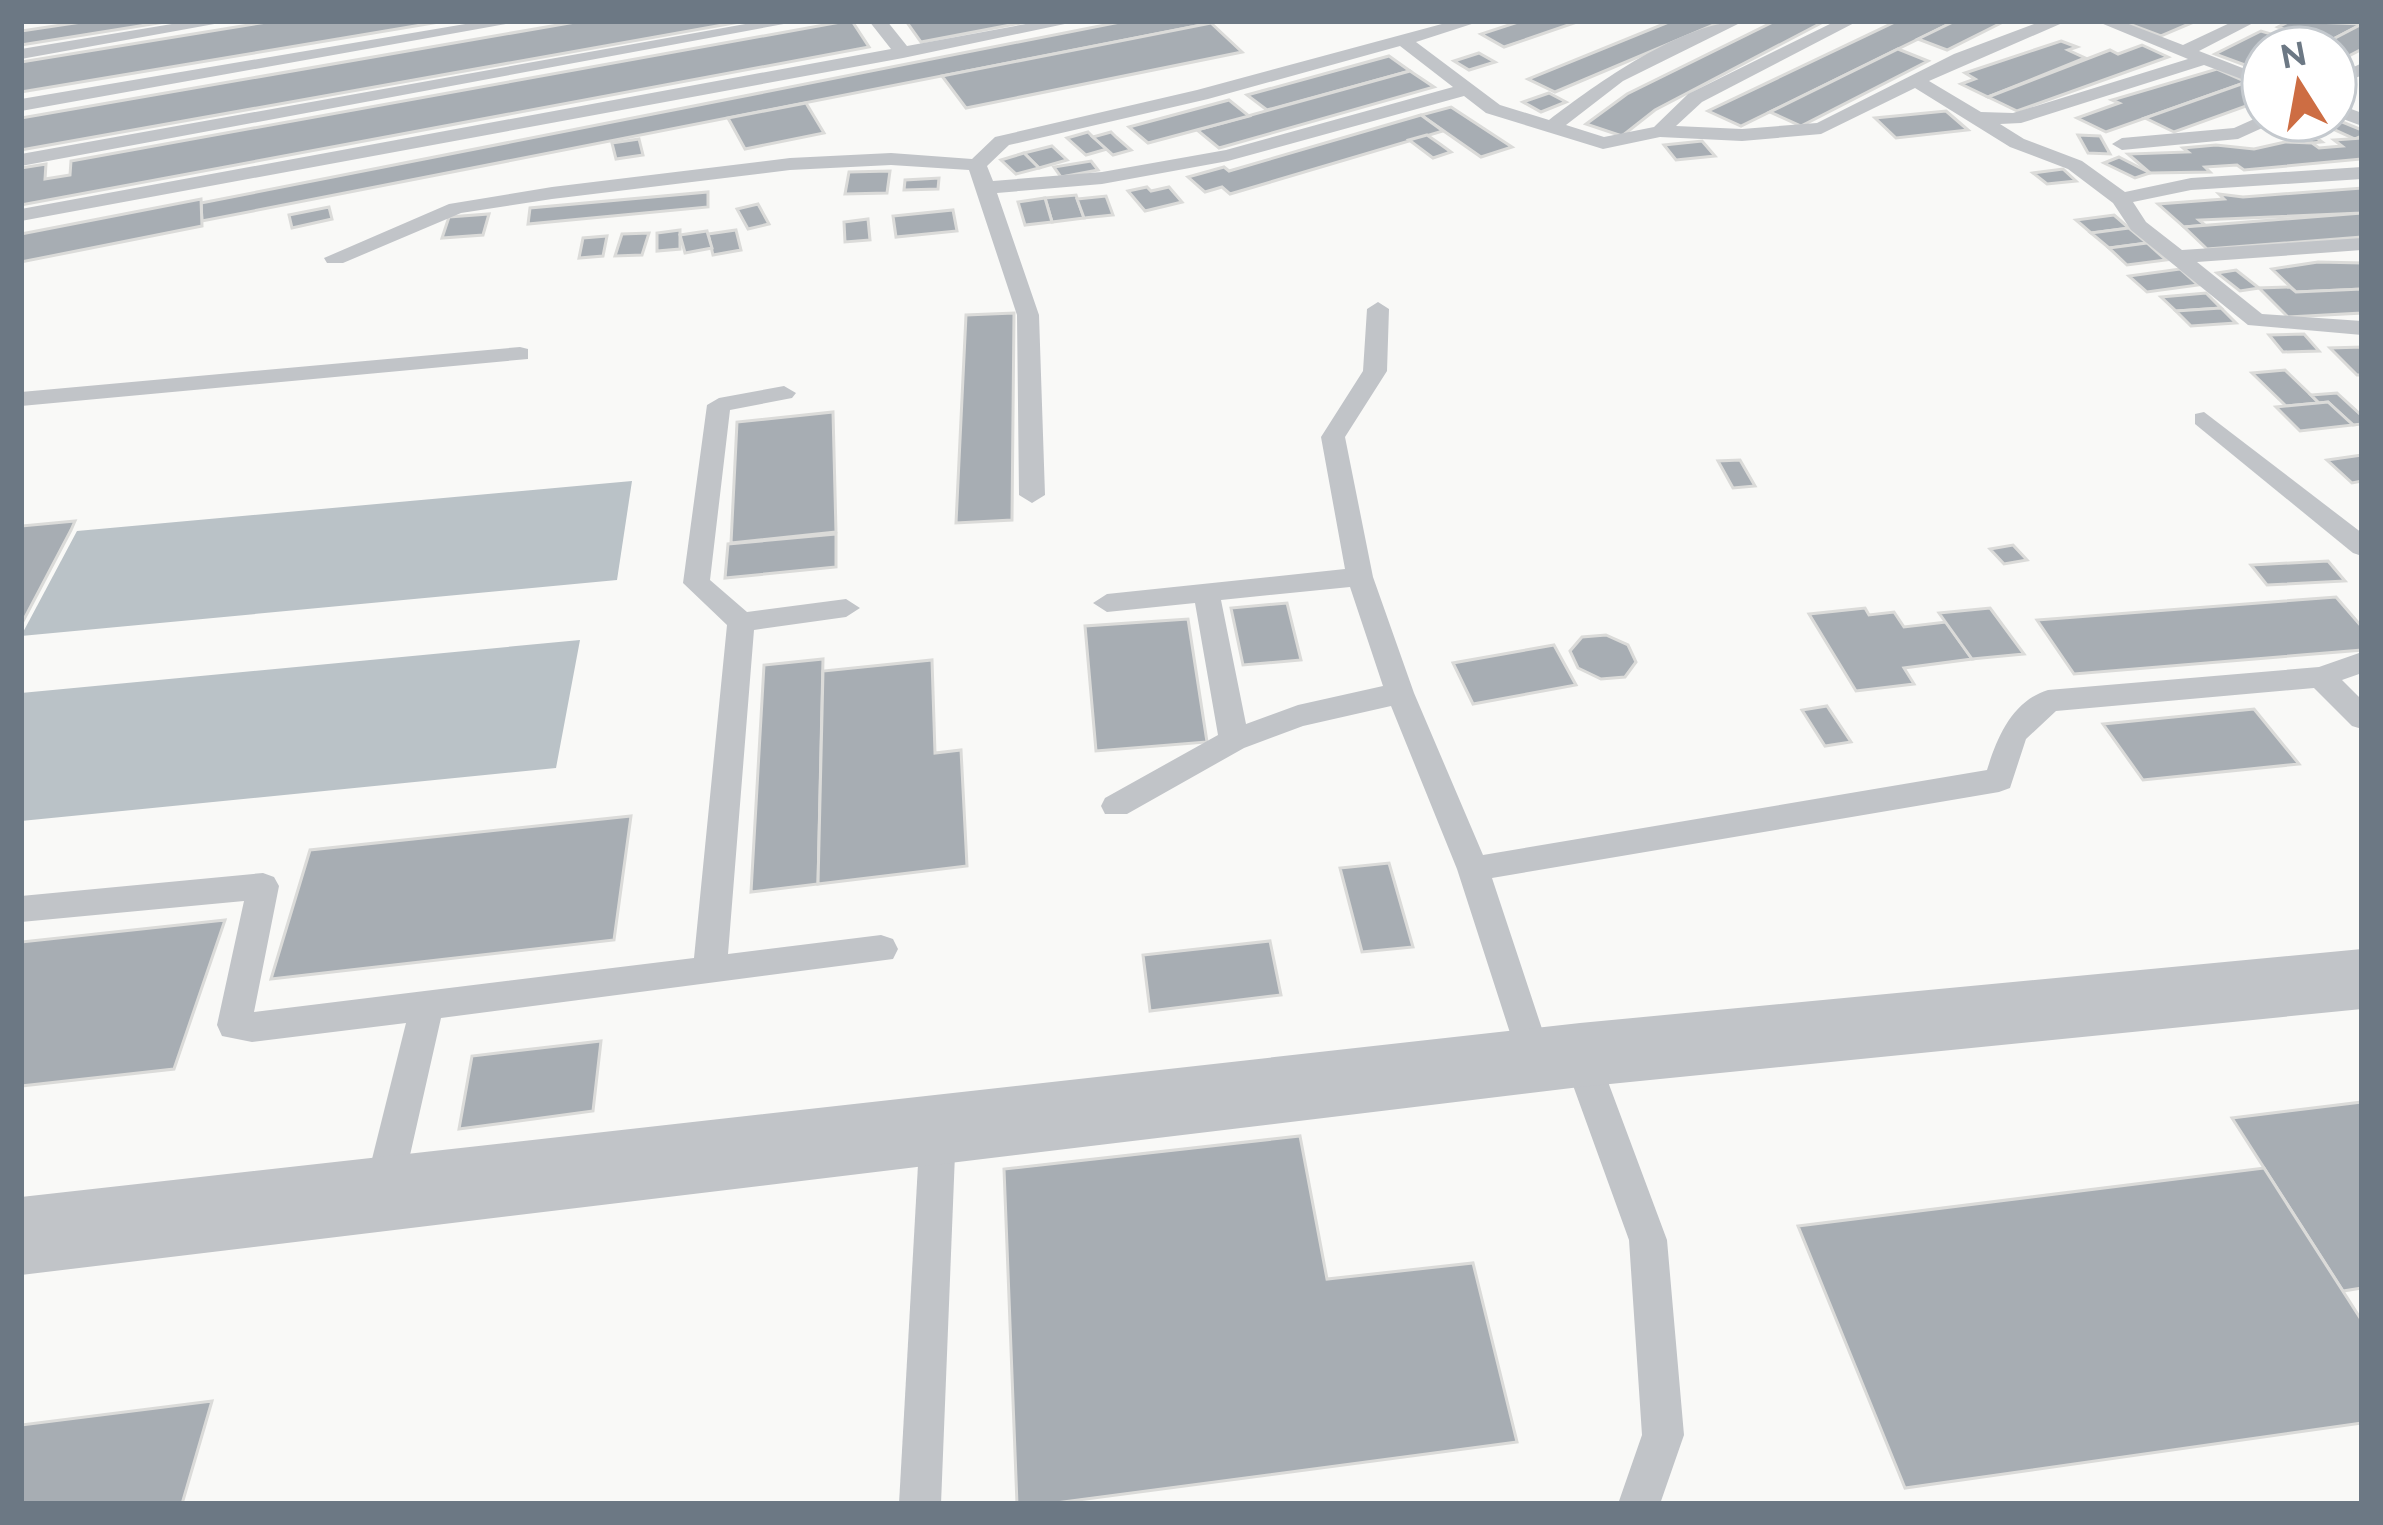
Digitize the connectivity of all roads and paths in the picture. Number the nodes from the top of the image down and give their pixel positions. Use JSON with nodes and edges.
{"nodes":[{"id":1,"x":222,"y":21,"type":"edge"},
{"id":2,"x":513,"y":21,"type":"edge"},
{"id":3,"x":791,"y":21,"type":"edge"},
{"id":4,"x":878,"y":21,"type":"edge"},
{"id":5,"x":1070,"y":21,"type":"edge"},
{"id":6,"x":1472,"y":21,"type":"edge"},
{"id":7,"x":1735,"y":21,"type":"edge"},
{"id":8,"x":1849,"y":21,"type":"edge"},
{"id":9,"x":2058,"y":21,"type":"edge"},
{"id":10,"x":2105,"y":21,"type":"edge"},
{"id":11,"x":2248,"y":21,"type":"edge"},
{"id":12,"x":1405,"y":40,"type":"junction"},
{"id":13,"x":903,"y":53,"type":"junction"},
{"id":14,"x":21,"y":54,"type":"edge"},
{"id":15,"x":2193,"y":56,"type":"junction"},
{"id":16,"x":2239,"y":73,"type":"edge"},
{"id":17,"x":1915,"y":80,"type":"junction"},
{"id":18,"x":1467,"y":89,"type":"junction"},
{"id":19,"x":21,"y":105,"type":"edge"},
{"id":20,"x":1981,"y":118,"type":"junction"},
{"id":21,"x":1552,"y":127,"type":"junction"},
{"id":22,"x":1660,"y":130,"type":"junction"},
{"id":23,"x":2239,"y":132,"type":"edge"},
{"id":24,"x":2122,"y":144,"type":"dead end"},
{"id":25,"x":21,"y":160,"type":"edge"},
{"id":26,"x":976,"y":166,"type":"junction"},
{"id":27,"x":2362,"y":173,"type":"edge"},
{"id":28,"x":985,"y":188,"type":"junction"},
{"id":29,"x":2121,"y":199,"type":"junction"},
{"id":30,"x":21,"y":215,"type":"edge"},
{"id":31,"x":2362,"y":244,"type":"edge"},
{"id":32,"x":2179,"y":257,"type":"junction"},
{"id":33,"x":335,"y":258,"type":"dead end"},
{"id":34,"x":1378,"y":309,"type":"dead end"},
{"id":35,"x":2362,"y":328,"type":"edge"},
{"id":36,"x":520,"y":354,"type":"dead end"},
{"id":37,"x":784,"y":393,"type":"dead end"},
{"id":38,"x":21,"y":399,"type":"edge"},
{"id":39,"x":2204,"y":418,"type":"dead end"},
{"id":40,"x":1032,"y":495,"type":"dead end"},
{"id":41,"x":2362,"y":548,"type":"edge"},
{"id":42,"x":1360,"y":577,"type":"junction"},
{"id":43,"x":1206,"y":592,"type":"junction"},
{"id":44,"x":1107,"y":603,"type":"dead end"},
{"id":45,"x":846,"y":608,"type":"dead end"},
{"id":46,"x":741,"y":622,"type":"junction"},
{"id":47,"x":2362,"y":662,"type":"edge"},
{"id":48,"x":2321,"y":677,"type":"junction"},
{"id":49,"x":1400,"y":693,"type":"junction"},
{"id":50,"x":2362,"y":718,"type":"edge"},
{"id":51,"x":1234,"y":740,"type":"junction"},
{"id":52,"x":1116,"y":806,"type":"dead end"},
{"id":53,"x":1473,"y":869,"type":"junction"},
{"id":54,"x":21,"y":909,"type":"edge"},
{"id":55,"x":881,"y":949,"type":"dead end"},
{"id":56,"x":710,"y":970,"type":"junction"},
{"id":57,"x":2362,"y":979,"type":"edge"},
{"id":58,"x":427,"y":1005,"type":"junction"},
{"id":59,"x":1557,"y":1059,"type":"junction"},
{"id":60,"x":938,"y":1129,"type":"junction"},
{"id":61,"x":382,"y":1195,"type":"junction"},
{"id":62,"x":21,"y":1236,"type":"edge"},
{"id":63,"x":920,"y":1504,"type":"edge"},
{"id":64,"x":1639,"y":1504,"type":"edge"}],
"edges":[{"from":1,"to":14,"type":"lane"},
{"from":2,"to":19,"type":"lane"},
{"from":3,"to":25,"type":"lane"},
{"from":4,"to":13,"type":"lane"},
{"from":5,"to":13,"type":"lane"},
{"from":6,"to":12,"type":"lane"},
{"from":7,"to":21,"type":"lane"},
{"from":8,"to":22,"type":"lane"},
{"from":9,"to":17,"type":"lane"},
{"from":10,"to":15,"type":"lane"},
{"from":11,"to":15,"type":"lane"},
{"from":12,"to":18,"type":"lane"},
{"from":12,"to":26,"type":"lane"},
{"from":13,"to":30,"type":"lane"},
{"from":15,"to":16,"type":"lane"},
{"from":15,"to":20,"type":"lane"},
{"from":17,"to":20,"type":"lane"},
{"from":17,"to":22,"type":"lane"},
{"from":18,"to":21,"type":"lane"},
{"from":18,"to":28,"type":"lane"},
{"from":20,"to":29,"type":"lane"},
{"from":21,"to":22,"type":"lane"},
{"from":23,"to":24,"type":"lane"},
{"from":26,"to":28,"type":"lane"},
{"from":26,"to":33,"type":"lane"},
{"from":27,"to":29,"type":"lane"},
{"from":28,"to":40,"type":"lane"},
{"from":29,"to":32,"type":"lane"},
{"from":31,"to":32,"type":"lane"},
{"from":32,"to":35,"type":"lane"},
{"from":34,"to":42,"type":"lane"},
{"from":36,"to":38,"type":"lane"},
{"from":37,"to":46,"type":"lane"},
{"from":39,"to":41,"type":"lane"},
{"from":42,"to":43,"type":"lane"},
{"from":42,"to":49,"type":"lane"},
{"from":43,"to":44,"type":"lane"},
{"from":43,"to":51,"type":"lane"},
{"from":45,"to":46,"type":"lane"},
{"from":46,"to":56,"type":"lane"},
{"from":47,"to":48,"type":"lane"},
{"from":48,"to":50,"type":"lane"},
{"from":48,"to":53,"type":"lane"},
{"from":49,"to":51,"type":"lane"},
{"from":49,"to":53,"type":"lane"},
{"from":51,"to":52,"type":"lane"},
{"from":53,"to":59,"type":"lane"},
{"from":54,"to":58,"type":"lane"},
{"from":55,"to":56,"type":"lane"},
{"from":56,"to":58,"type":"lane"},
{"from":57,"to":59,"type":"street"},
{"from":58,"to":61,"type":"lane"},
{"from":59,"to":60,"type":"street"},
{"from":59,"to":64,"type":"lane"},
{"from":60,"to":61,"type":"street"},
{"from":60,"to":63,"type":"lane"},
{"from":61,"to":62,"type":"street"}]}
